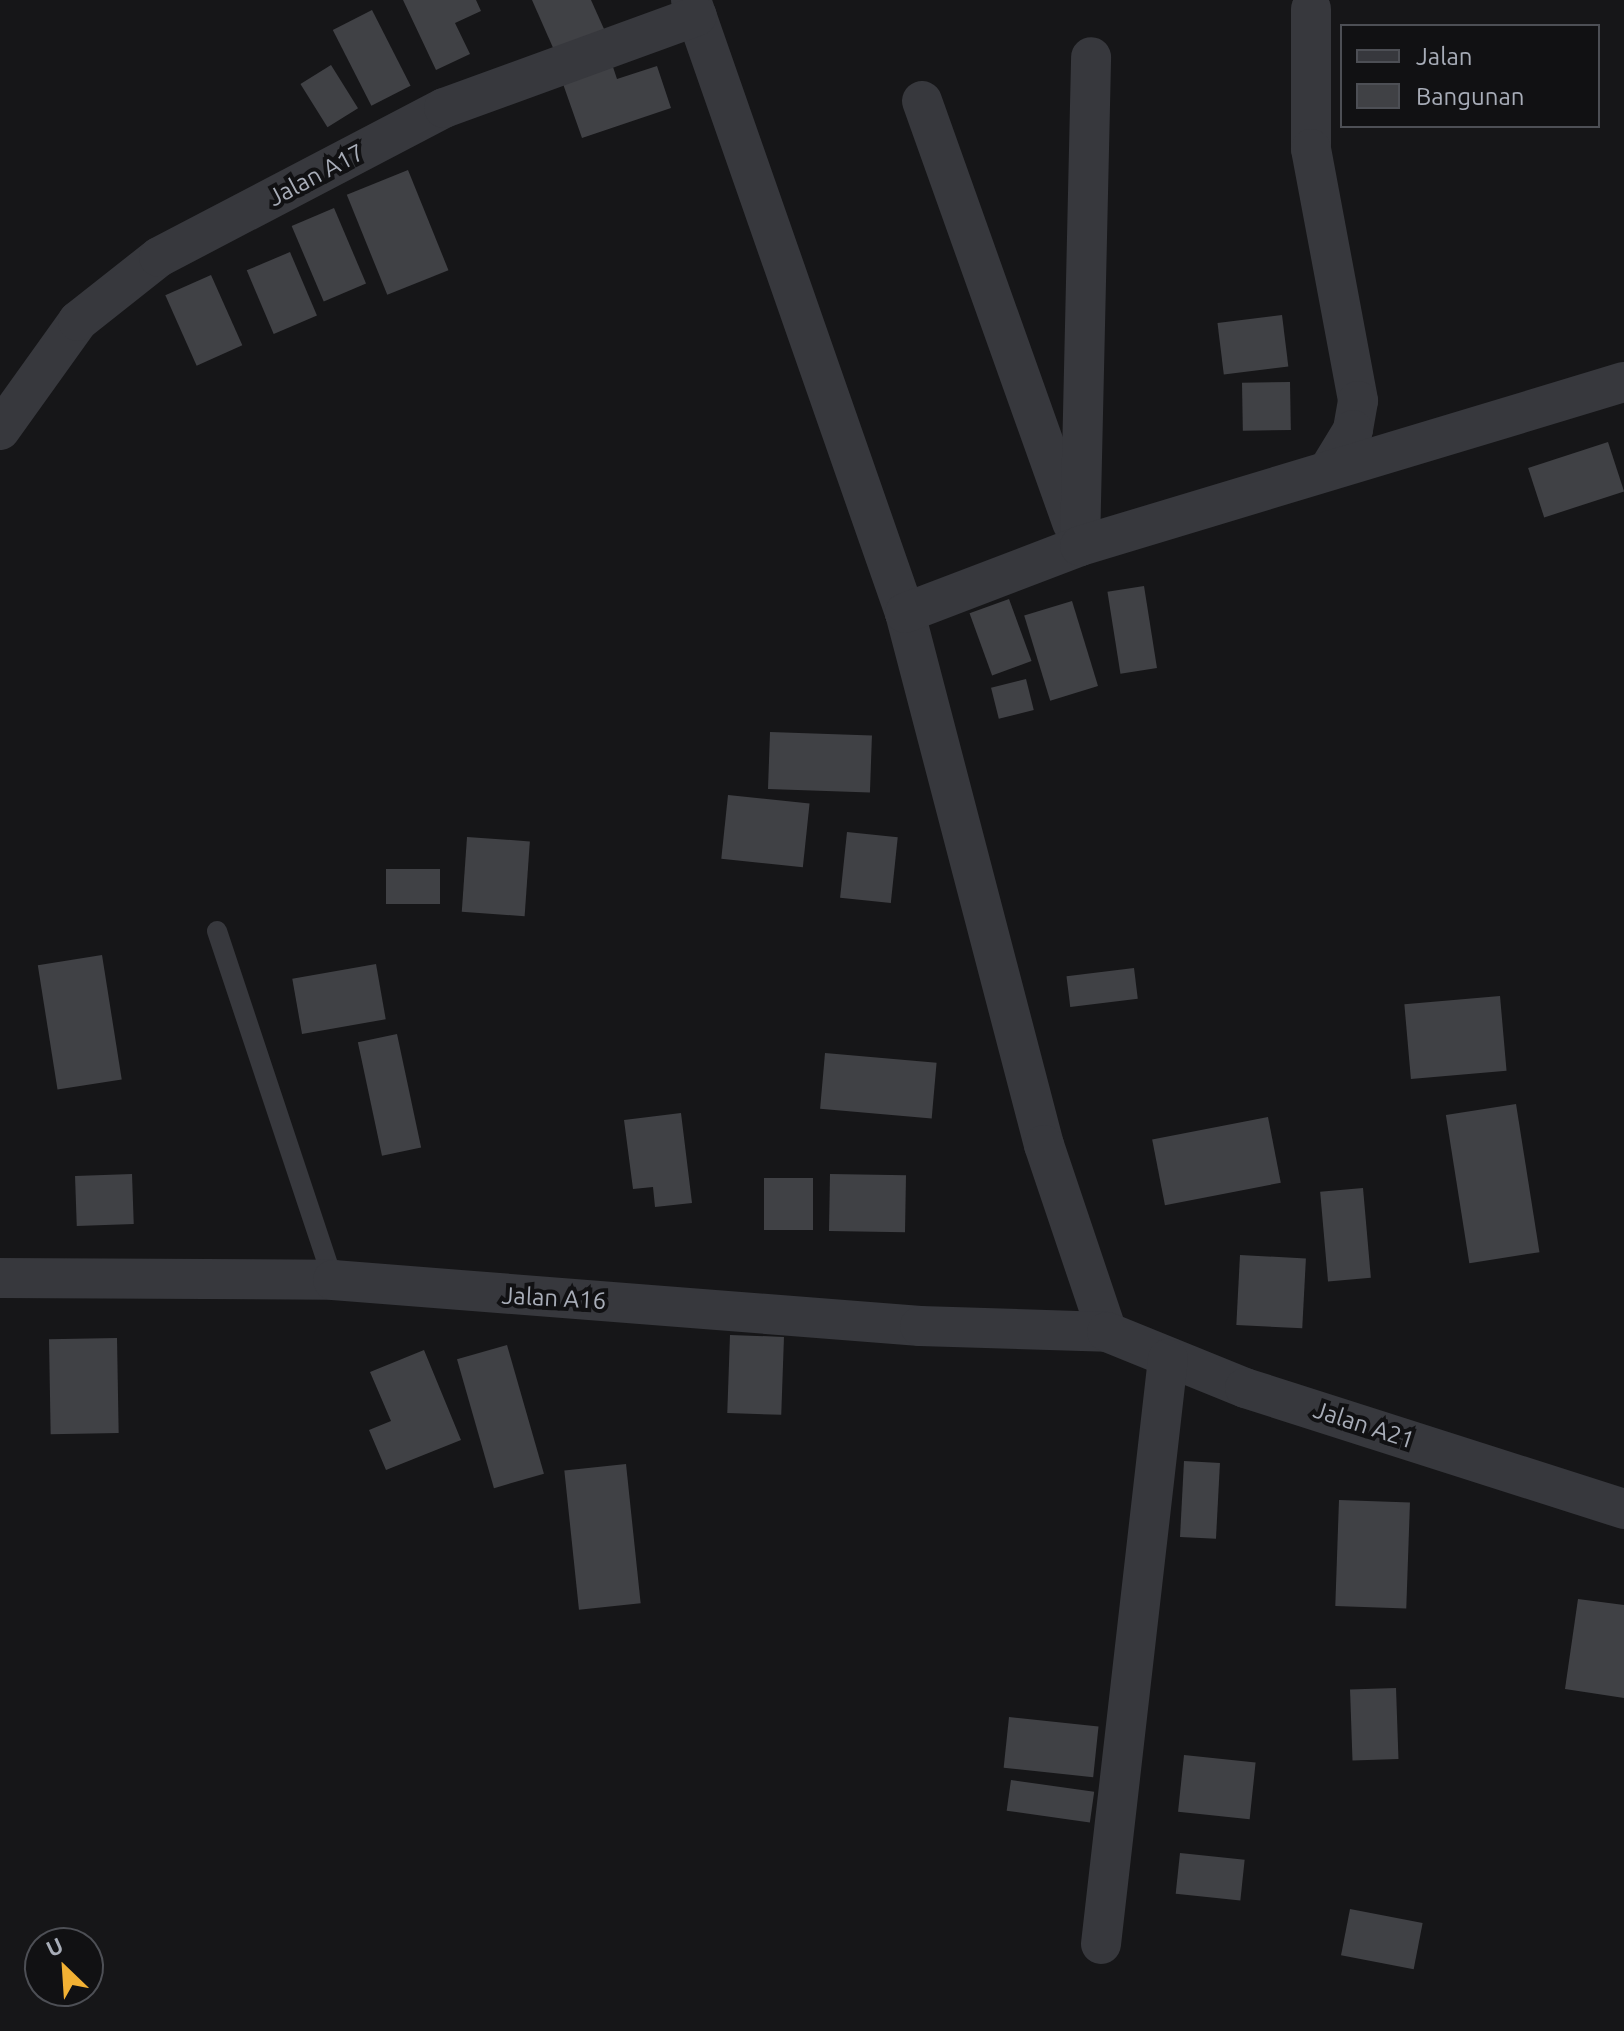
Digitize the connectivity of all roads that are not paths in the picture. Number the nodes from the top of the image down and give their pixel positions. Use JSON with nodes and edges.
{"nodes":[{"id":1,"x":694,"y":8,"type":"edge"},
{"id":2,"x":1311,"y":9,"type":"dead end"},
{"id":3,"x":1091,"y":57,"type":"dead end"},
{"id":4,"x":922,"y":101,"type":"dead end"},
{"id":5,"x":1624,"y":382,"type":"edge"},
{"id":6,"x":0,"y":430,"type":"edge"},
{"id":7,"x":1331,"y":466,"type":"junction"},
{"id":8,"x":1080,"y":546,"type":"junction"},
{"id":9,"x":905,"y":613,"type":"junction"},
{"id":10,"x":217,"y":931,"type":"dead end"},
{"id":11,"x":0,"y":1278,"type":"edge"},
{"id":12,"x":333,"y":1280,"type":"junction"},
{"id":13,"x":1107,"y":1332,"type":"junction"},
{"id":14,"x":1168,"y":1359,"type":"junction"},
{"id":15,"x":1624,"y":1509,"type":"edge"},
{"id":16,"x":1101,"y":1944,"type":"dead end"}],
"edges":[{"from":1,"to":6,"type":"street","name":"Jalan A17"},
{"from":1,"to":9,"type":"street"},
{"from":2,"to":7,"type":"street"},
{"from":3,"to":8,"type":"street"},
{"from":4,"to":8,"type":"street"},
{"from":5,"to":7,"type":"street"},
{"from":7,"to":8,"type":"street"},
{"from":8,"to":9,"type":"street"},
{"from":9,"to":13,"type":"street"},
{"from":10,"to":12,"type":"lane"},
{"from":11,"to":12,"type":"street","name":"Jalan A16"},
{"from":12,"to":13,"type":"street","name":"Jalan A16"},
{"from":13,"to":14,"type":"street","name":"Jalan A21"},
{"from":14,"to":15,"type":"street","name":"Jalan A21"},
{"from":14,"to":16,"type":"street"}]}
